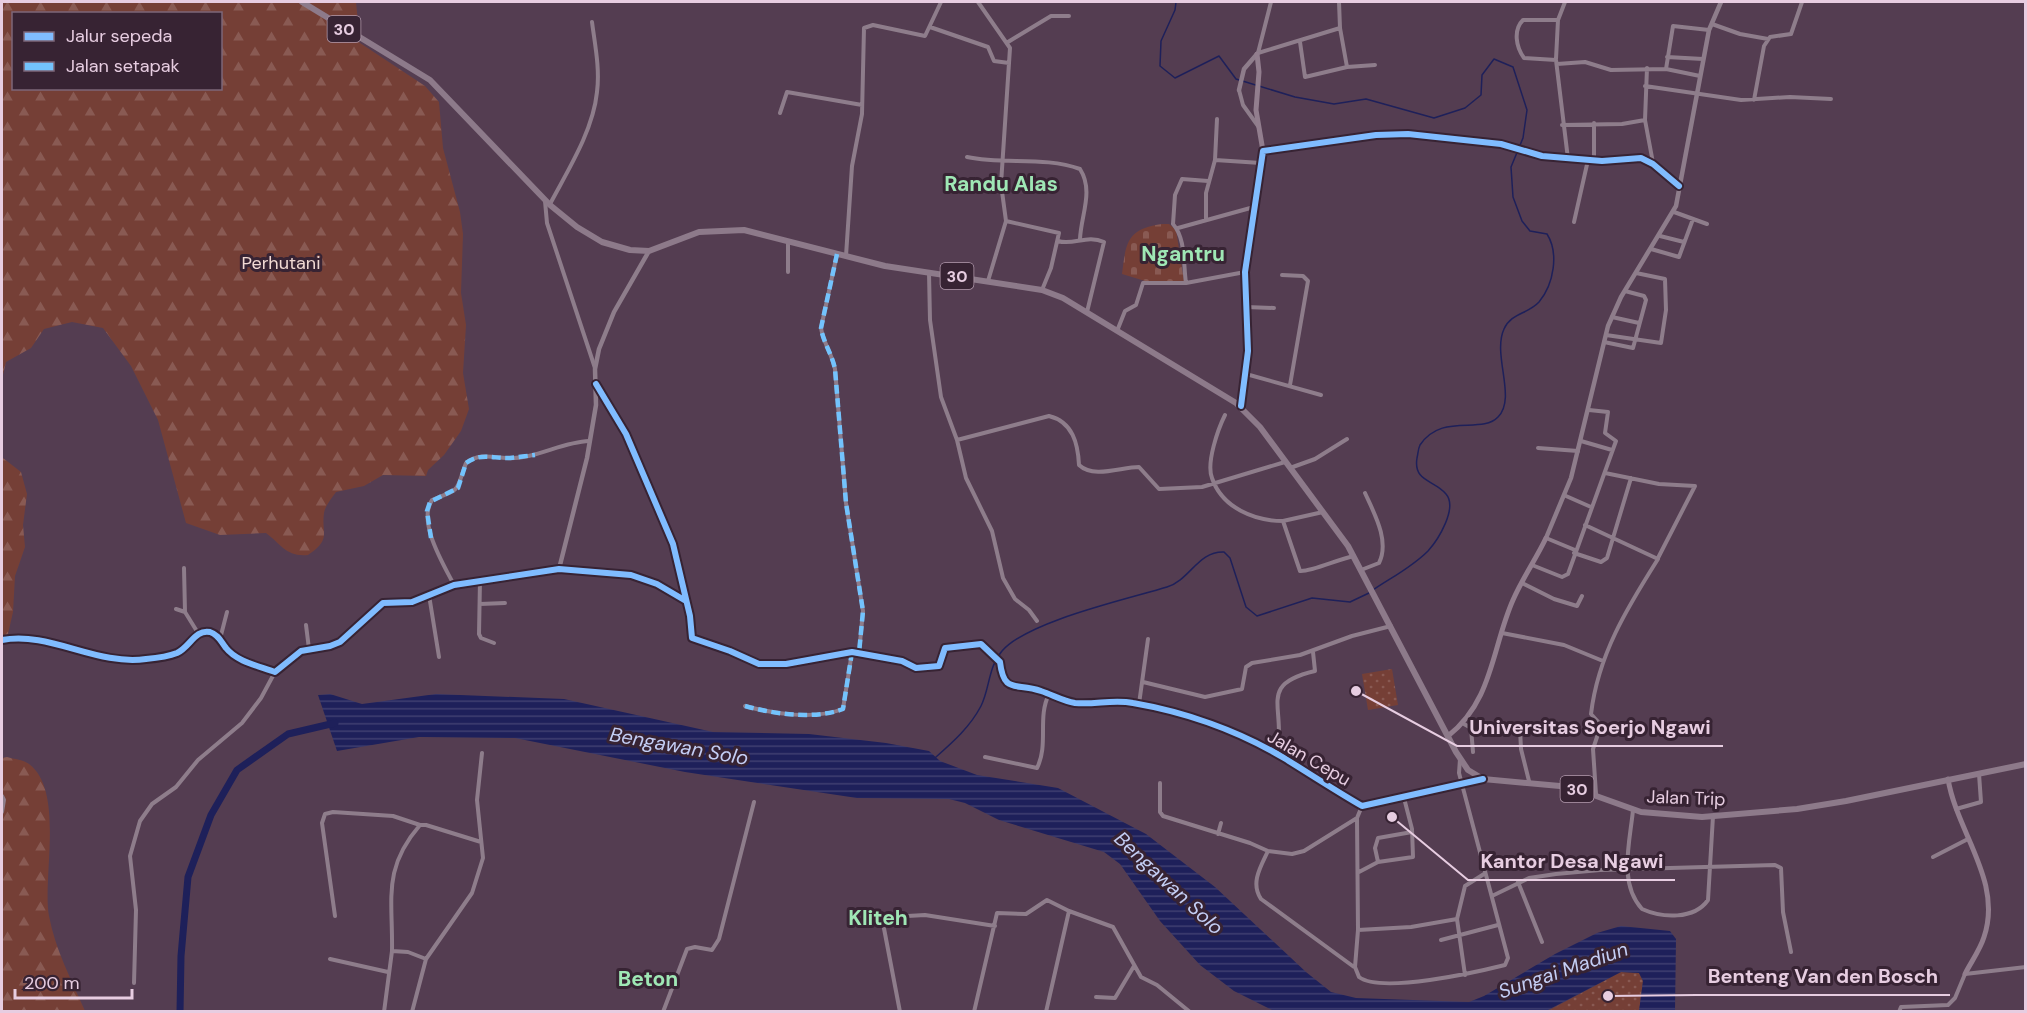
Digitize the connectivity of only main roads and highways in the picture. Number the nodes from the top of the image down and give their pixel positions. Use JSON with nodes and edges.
{"nodes":[{"id":1,"x":302,"y":2,"type":"edge"},
{"id":2,"x":1258,"y":54,"type":"road end"},
{"id":3,"x":1263,"y":151,"type":"road end"},
{"id":4,"x":1546,"y":538,"type":"road end"},
{"id":5,"x":1448,"y":736,"type":"junction"},
{"id":6,"x":2025,"y":765,"type":"edge"},
{"id":7,"x":1948,"y":779,"type":"junction"},
{"id":8,"x":1965,"y":974,"type":"road end"}],
"edges":[{"from":1,"to":5,"type":"highway","number":"30"},
{"from":2,"to":3,"type":"main road"},
{"from":4,"to":5,"type":"main road"},
{"from":5,"to":7,"type":"highway","name":"Jalan Trip","number":"30"},
{"from":6,"to":7,"type":"highway","name":"Jalan Trip","number":"30"},
{"from":7,"to":8,"type":"main road"}]}
